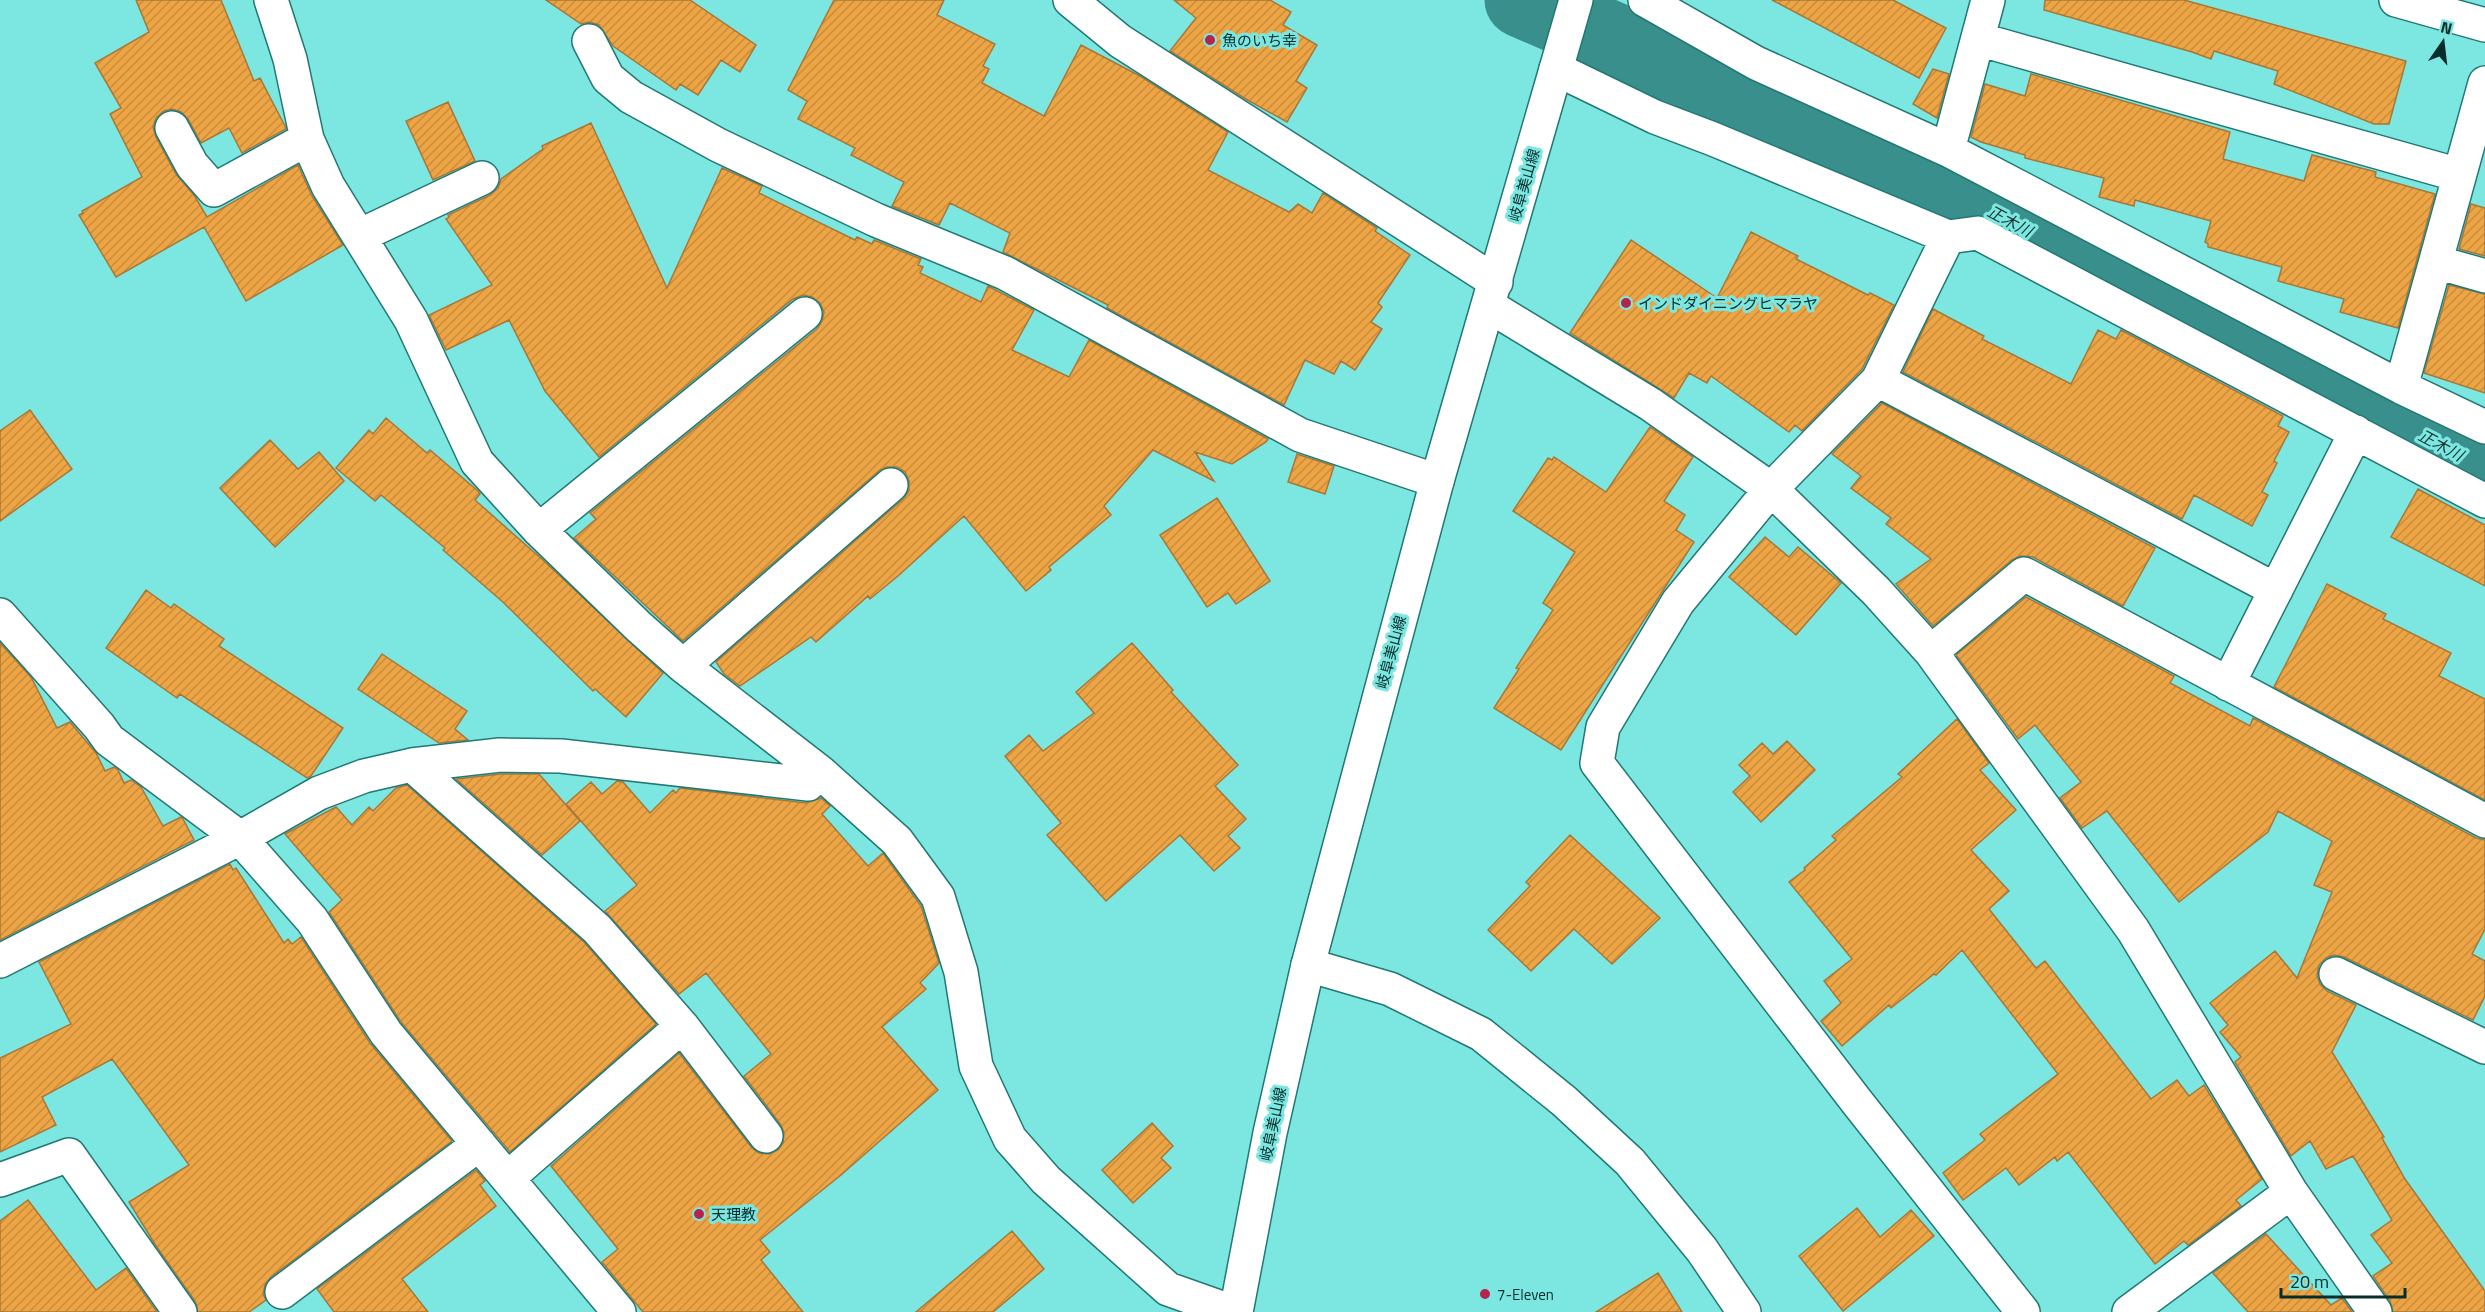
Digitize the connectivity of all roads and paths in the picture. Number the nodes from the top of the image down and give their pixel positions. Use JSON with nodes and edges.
{"nodes":[{"id":1,"x":271,"y":0,"type":"edge"},
{"id":2,"x":1070,"y":0,"type":"edge"},
{"id":3,"x":1576,"y":0,"type":"edge"},
{"id":4,"x":1645,"y":0,"type":"edge"},
{"id":5,"x":1988,"y":0,"type":"edge"},
{"id":6,"x":2396,"y":0,"type":"edge"},
{"id":7,"x":2485,"y":25,"type":"edge"},
{"id":8,"x":1978,"y":39,"type":"junction"},
{"id":9,"x":589,"y":41,"type":"dead end"},
{"id":10,"x":1559,"y":59,"type":"junction"},
{"id":11,"x":2485,"y":83,"type":"edge"},
{"id":12,"x":172,"y":128,"type":"dead end"},
{"id":13,"x":307,"y":139,"type":"junction"},
{"id":14,"x":1948,"y":150,"type":"junction"},
{"id":15,"x":2459,"y":176,"type":"junction"},
{"id":16,"x":482,"y":178,"type":"dead end"},
{"id":17,"x":359,"y":236,"type":"junction"},
{"id":18,"x":1948,"y":237,"type":"junction"},
{"id":19,"x":2436,"y":261,"type":"junction"},
{"id":20,"x":2485,"y":276,"type":"edge"},
{"id":21,"x":1493,"y":294,"type":"junction"},
{"id":22,"x":805,"y":314,"type":"dead end"},
{"id":23,"x":1878,"y":380,"type":"junction"},
{"id":24,"x":2401,"y":387,"type":"junction"},
{"id":25,"x":2485,"y":427,"type":"edge"},
{"id":26,"x":2356,"y":432,"type":"junction"},
{"id":27,"x":1437,"y":481,"type":"junction"},
{"id":28,"x":891,"y":485,"type":"dead end"},
{"id":29,"x":1771,"y":489,"type":"junction"},
{"id":30,"x":2485,"y":501,"type":"edge"},
{"id":31,"x":539,"y":530,"type":"junction"},
{"id":32,"x":2276,"y":590,"type":"junction"},
{"id":33,"x":0,"y":615,"type":"edge"},
{"id":34,"x":1931,"y":652,"type":"junction"},
{"id":35,"x":683,"y":666,"type":"junction"},
{"id":36,"x":2228,"y":684,"type":"junction"},
{"id":37,"x":412,"y":765,"type":"junction"},
{"id":38,"x":820,"y":772,"type":"junction"},
{"id":39,"x":2485,"y":820,"type":"edge"},
{"id":40,"x":240,"y":838,"type":"junction"},
{"id":41,"x":0,"y":962,"type":"edge"},
{"id":42,"x":1308,"y":965,"type":"junction"},
{"id":43,"x":2336,"y":974,"type":"dead end"},
{"id":44,"x":682,"y":1026,"type":"junction"},
{"id":45,"x":2485,"y":1047,"type":"edge"},
{"id":46,"x":766,"y":1136,"type":"dead end"},
{"id":47,"x":479,"y":1144,"type":"junction"},
{"id":48,"x":508,"y":1178,"type":"junction"},
{"id":49,"x":0,"y":1180,"type":"edge"},
{"id":50,"x":2291,"y":1192,"type":"junction"},
{"id":51,"x":282,"y":1292,"type":"dead end"},
{"id":52,"x":180,"y":1312,"type":"edge"},
{"id":53,"x":620,"y":1312,"type":"edge"},
{"id":54,"x":1235,"y":1312,"type":"edge"},
{"id":55,"x":1744,"y":1312,"type":"edge"},
{"id":56,"x":2023,"y":1312,"type":"edge"},
{"id":57,"x":2128,"y":1312,"type":"edge"},
{"id":58,"x":2375,"y":1312,"type":"edge"}],
"edges":[{"from":1,"to":13,"type":"street"},
{"from":2,"to":21,"type":"street"},
{"from":3,"to":10,"type":"street","name":"岐阜美山線"},
{"from":4,"to":14,"type":"street"},
{"from":5,"to":8,"type":"street"},
{"from":6,"to":7,"type":"street"},
{"from":8,"to":14,"type":"street"},
{"from":8,"to":15,"type":"street"},
{"from":9,"to":27,"type":"street"},
{"from":10,"to":18,"type":"street"},
{"from":10,"to":21,"type":"street","name":"岐阜美山線"},
{"from":11,"to":15,"type":"street"},
{"from":12,"to":13,"type":"street"},
{"from":13,"to":17,"type":"street"},
{"from":14,"to":24,"type":"street"},
{"from":15,"to":19,"type":"street"},
{"from":16,"to":17,"type":"street"},
{"from":17,"to":31,"type":"street"},
{"from":18,"to":23,"type":"street"},
{"from":18,"to":26,"type":"street"},
{"from":19,"to":20,"type":"street"},
{"from":19,"to":24,"type":"street"},
{"from":21,"to":27,"type":"street","name":"岐阜美山線"},
{"from":21,"to":29,"type":"street"},
{"from":22,"to":31,"type":"street"},
{"from":23,"to":29,"type":"street"},
{"from":23,"to":32,"type":"street"},
{"from":24,"to":25,"type":"street"},
{"from":26,"to":30,"type":"street"},
{"from":26,"to":32,"type":"street"},
{"from":27,"to":42,"type":"street","name":"岐阜美山線"},
{"from":28,"to":35,"type":"street"},
{"from":29,"to":34,"type":"street"},
{"from":29,"to":56,"type":"street"},
{"from":31,"to":35,"type":"street"},
{"from":32,"to":36,"type":"street"},
{"from":33,"to":40,"type":"street"},
{"from":34,"to":36,"type":"street"},
{"from":34,"to":50,"type":"street"},
{"from":35,"to":38,"type":"street"},
{"from":36,"to":39,"type":"street"},
{"from":37,"to":38,"type":"street"},
{"from":37,"to":40,"type":"street"},
{"from":37,"to":44,"type":"street"},
{"from":38,"to":54,"type":"street"},
{"from":40,"to":41,"type":"street"},
{"from":40,"to":47,"type":"street"},
{"from":42,"to":54,"type":"street","name":"岐阜美山線"},
{"from":42,"to":55,"type":"street"},
{"from":43,"to":45,"type":"street"},
{"from":44,"to":46,"type":"street"},
{"from":44,"to":48,"type":"street"},
{"from":47,"to":48,"type":"street"},
{"from":47,"to":51,"type":"street"},
{"from":48,"to":53,"type":"street"},
{"from":49,"to":52,"type":"street"},
{"from":50,"to":57,"type":"street"},
{"from":50,"to":58,"type":"street"}]}
